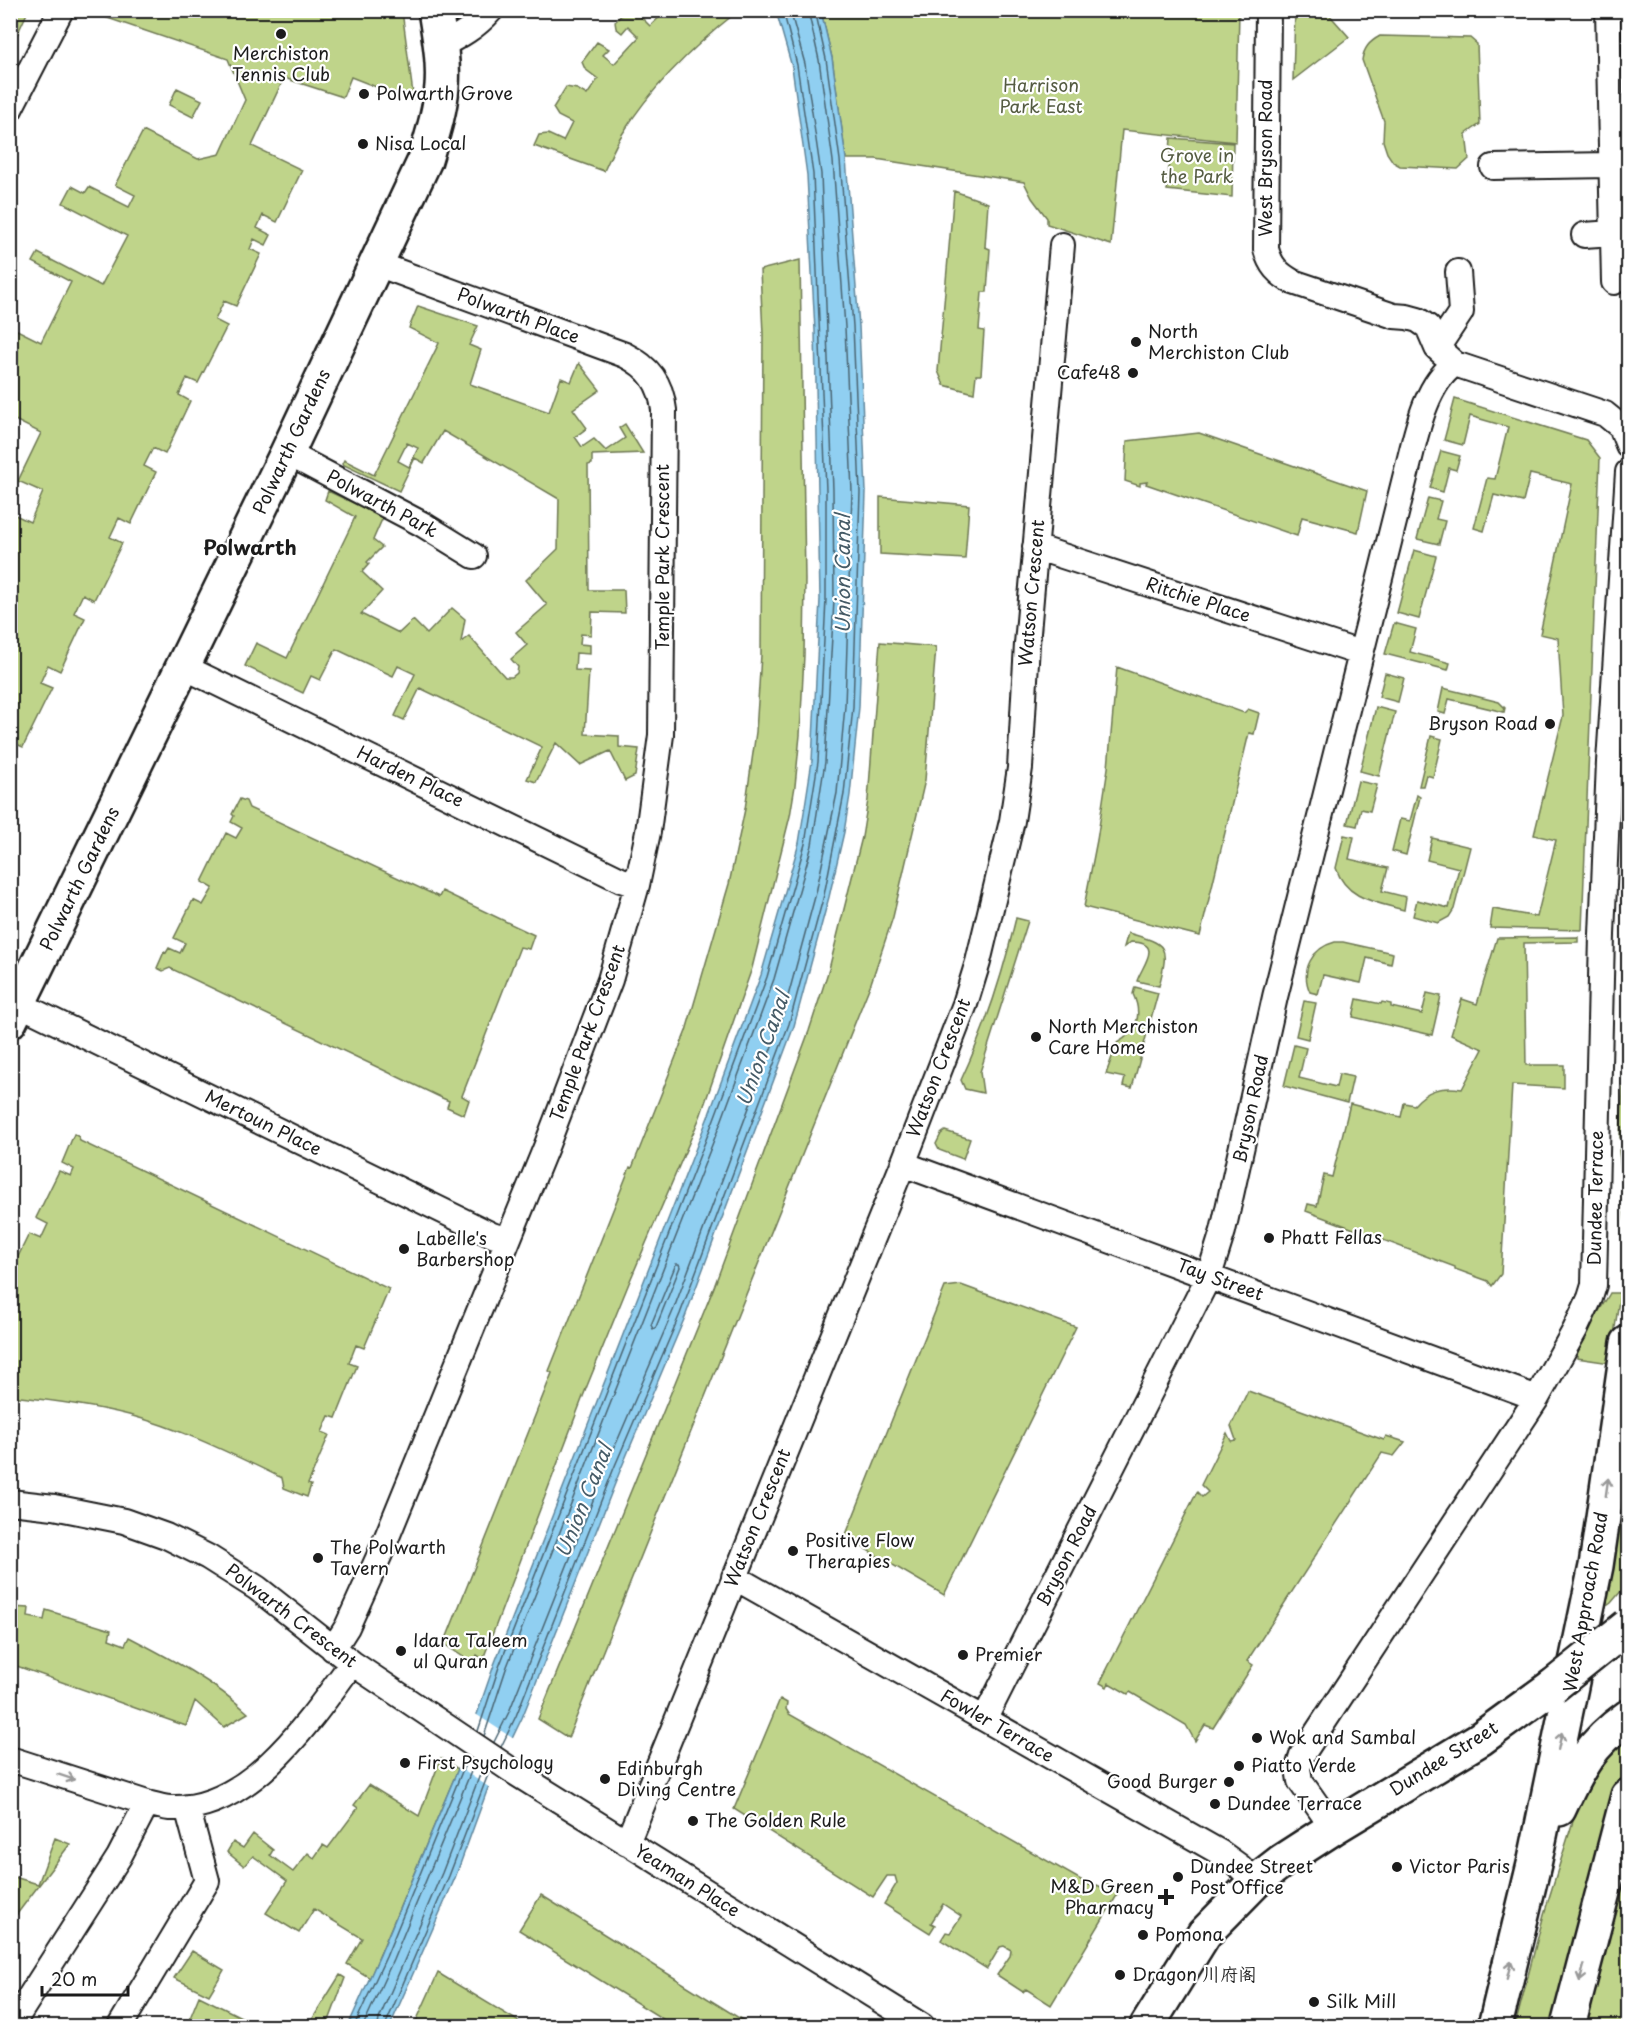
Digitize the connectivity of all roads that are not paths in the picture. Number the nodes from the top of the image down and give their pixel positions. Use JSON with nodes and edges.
{"nodes":[{"id":1,"x":62,"y":10,"type":"edge"},
{"id":2,"x":435,"y":10,"type":"edge"},
{"id":3,"x":490,"y":10,"type":"edge"},
{"id":4,"x":1268,"y":10,"type":"edge"},
{"id":5,"x":1608,"y":10,"type":"edge"},
{"id":6,"x":440,"y":46,"type":"junction"},
{"id":7,"x":10,"y":109,"type":"edge"},
{"id":8,"x":1611,"y":165,"type":"junction"},
{"id":9,"x":1493,"y":167,"type":"dead end"},
{"id":10,"x":1613,"y":233,"type":"junction"},
{"id":11,"x":1584,"y":236,"type":"dead end"},
{"id":12,"x":1062,"y":245,"type":"dead end"},
{"id":13,"x":376,"y":264,"type":"junction"},
{"id":14,"x":1458,"y":272,"type":"dead end"},
{"id":15,"x":1614,"y":282,"type":"dead end"},
{"id":16,"x":1446,"y":356,"type":"junction"},
{"id":17,"x":654,"y":378,"type":"joint"},
{"id":18,"x":1629,"y":445,"type":"edge"},
{"id":19,"x":287,"y":453,"type":"junction"},
{"id":20,"x":1629,"y":472,"type":"edge"},
{"id":21,"x":1035,"y":547,"type":"junction"},
{"id":22,"x":474,"y":556,"type":"dead end"},
{"id":23,"x":1360,"y":653,"type":"junction"},
{"id":24,"x":184,"y":667,"type":"junction"},
{"id":25,"x":637,"y":885,"type":"junction"},
{"id":26,"x":15,"y":1012,"type":"edge"},
{"id":27,"x":903,"y":1164,"type":"junction"},
{"id":28,"x":508,"y":1240,"type":"junction"},
{"id":29,"x":1209,"y":1276,"type":"junction"},
{"id":30,"x":1629,"y":1343,"type":"edge"},
{"id":31,"x":1537,"y":1398,"type":"junction"},
{"id":32,"x":10,"y":1502,"type":"edge"},
{"id":33,"x":734,"y":1577,"type":"junction"},
{"id":34,"x":1629,"y":1626,"type":"edge"},
{"id":35,"x":343,"y":1656,"type":"junction"},
{"id":36,"x":1629,"y":1717,"type":"edge"},
{"id":37,"x":985,"y":1718,"type":"junction"},
{"id":38,"x":454,"y":1732,"type":"joint"},
{"id":39,"x":10,"y":1759,"type":"edge"},
{"id":40,"x":1629,"y":1796,"type":"edge"},
{"id":41,"x":147,"y":1803,"type":"junction"},
{"id":42,"x":187,"y":1807,"type":"junction"},
{"id":43,"x":1333,"y":1828,"type":"junction"},
{"id":44,"x":627,"y":1843,"type":"junction"},
{"id":45,"x":1535,"y":1860,"type":"junction"},
{"id":46,"x":1255,"y":1882,"type":"junction"},
{"id":47,"x":11,"y":2026,"type":"edge"},
{"id":48,"x":120,"y":2026,"type":"edge"},
{"id":49,"x":922,"y":2026,"type":"edge"},
{"id":50,"x":1147,"y":2026,"type":"edge"},
{"id":51,"x":1495,"y":2026,"type":"edge"},
{"id":52,"x":1568,"y":2026,"type":"edge"}],
"edges":[{"from":1,"to":7,"type":"street"},
{"from":2,"to":6,"type":"street"},
{"from":3,"to":6,"type":"street"},
{"from":4,"to":16,"type":"street","name":"West Bryson Road"},
{"from":5,"to":8,"type":"street"},
{"from":6,"to":13,"type":"street","name":"Polwarth Gardens"},
{"from":8,"to":9,"type":"street"},
{"from":8,"to":10,"type":"street"},
{"from":10,"to":11,"type":"street"},
{"from":10,"to":15,"type":"street"},
{"from":12,"to":21,"type":"street","name":"Watson Crescent"},
{"from":13,"to":17,"type":"street","name":"Polwarth Place"},
{"from":13,"to":19,"type":"street","name":"Polwarth Gardens"},
{"from":14,"to":16,"type":"street"},
{"from":16,"to":18,"type":"street"},
{"from":16,"to":23,"type":"street","name":"Bryson Road"},
{"from":17,"to":25,"type":"street","name":"Temple Park Crescent"},
{"from":19,"to":22,"type":"street","name":"Polwarth Park"},
{"from":19,"to":24,"type":"street","name":"Polwarth Gardens"},
{"from":20,"to":31,"type":"street","name":"Dundee Terrace"},
{"from":21,"to":23,"type":"street","name":"Ritchie Place"},
{"from":21,"to":27,"type":"street","name":"Watson Crescent"},
{"from":23,"to":29,"type":"street","name":"Bryson Road"},
{"from":24,"to":25,"type":"street","name":"Harden Place"},
{"from":24,"to":26,"type":"street","name":"Polwarth Gardens"},
{"from":25,"to":28,"type":"street","name":"Temple Park Crescent"},
{"from":26,"to":28,"type":"street","name":"Mertoun Place"},
{"from":27,"to":29,"type":"street","name":"Tay Street"},
{"from":27,"to":33,"type":"street","name":"Watson Crescent"},
{"from":28,"to":35,"type":"street","name":"Temple Park Crescent"},
{"from":29,"to":31,"type":"street","name":"Tay Street"},
{"from":29,"to":37,"type":"street","name":"Bryson Road"},
{"from":45,"to":30,"type":"street","name":"West Approach Road","one_way":true},
{"from":31,"to":43,"type":"street","name":"Dundee Terrace"},
{"from":32,"to":35,"type":"street","name":"Polwarth Crescent"},
{"from":33,"to":37,"type":"street","name":"Fowler Terrace"},
{"from":33,"to":44,"type":"street","name":"Watson Crescent"},
{"from":34,"to":43,"type":"street","name":"Dundee Street","bridge":true},
{"from":35,"to":38,"type":"street","name":"Polwarth Crescent"},
{"from":35,"to":42,"type":"street","name":"Temple Park Crescent"},
{"from":36,"to":45,"type":"street","name":"West Approach Road"},
{"from":37,"to":46,"type":"street","name":"Fowler Terrace"},
{"from":38,"to":44,"type":"street","name":"Yeaman Place"},
{"from":39,"to":41,"type":"street","name":"Temple Park Crescent","one_way":true},
{"from":40,"to":52,"type":"street","one_way":true},
{"from":41,"to":42,"type":"street","name":"Temple Park Crescent"},
{"from":41,"to":47,"type":"street"},
{"from":42,"to":48,"type":"street"},
{"from":43,"to":46,"type":"street","name":"Dundee Street"},
{"from":44,"to":49,"type":"street","name":"Yeaman Place"},
{"from":51,"to":45,"type":"street","name":"West Approach Road","one_way":true},
{"from":46,"to":50,"type":"street","name":"Dundee Street"}]}
